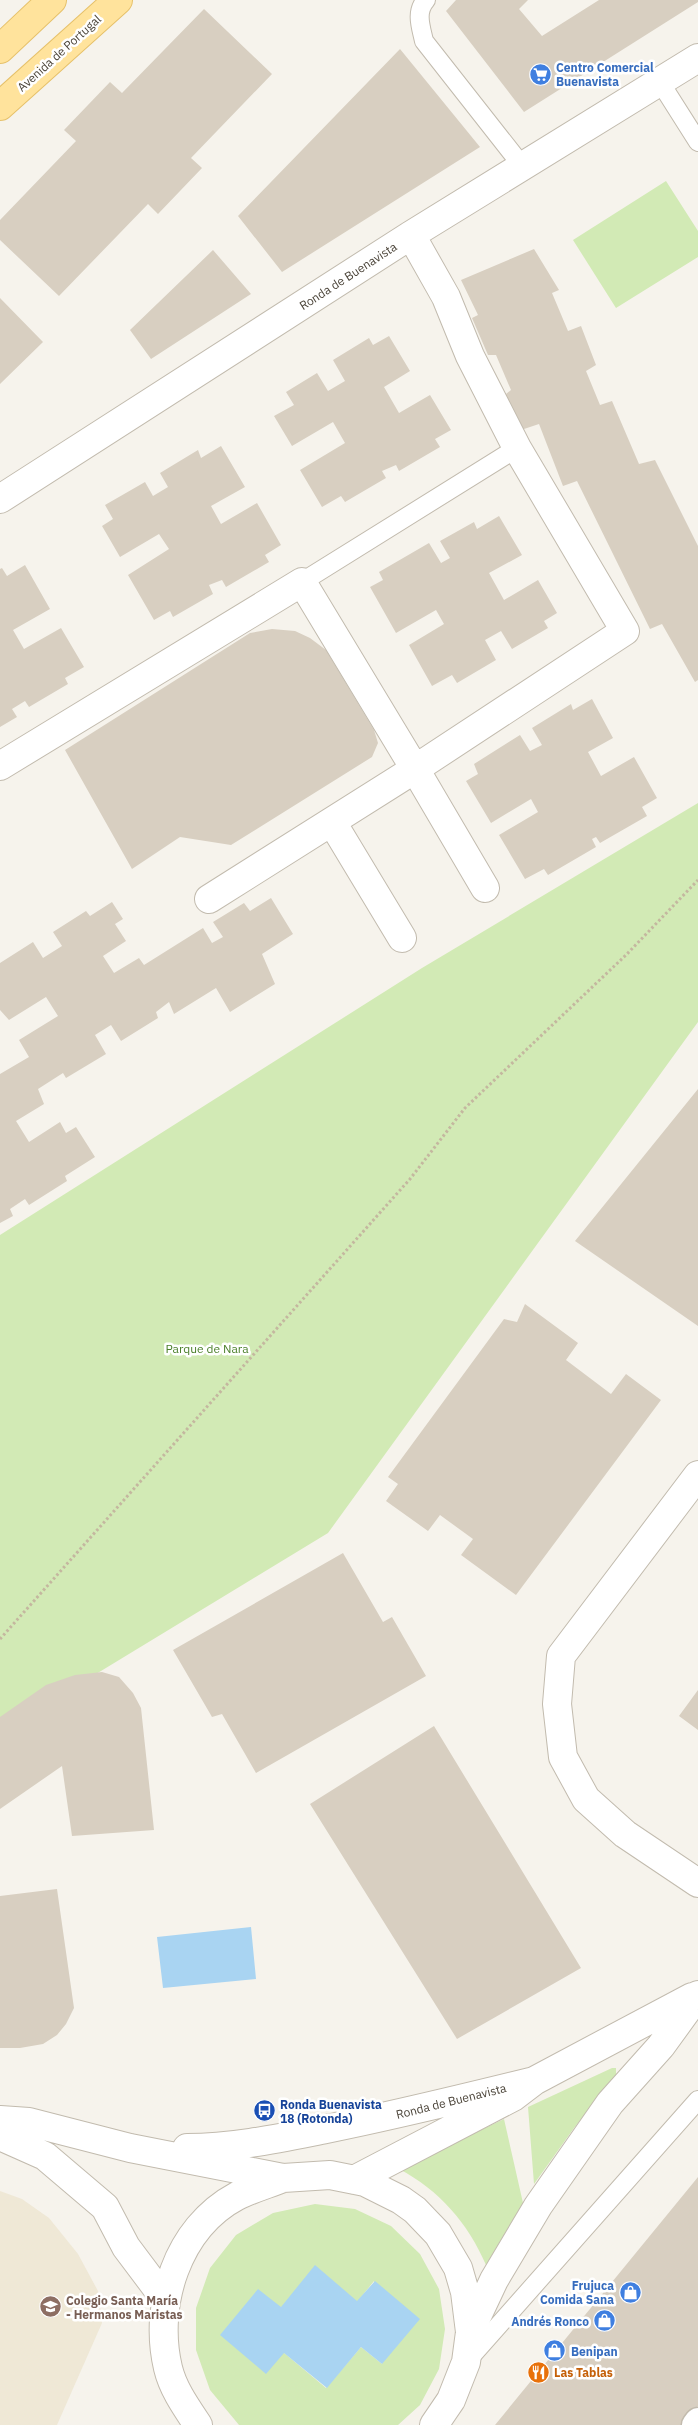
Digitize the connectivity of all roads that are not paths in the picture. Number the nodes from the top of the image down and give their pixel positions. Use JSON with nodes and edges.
{"nodes":[{"id":1,"x":52,"y":0,"type":"edge"},
{"id":2,"x":118,"y":0,"type":"edge"},
{"id":3,"x":426,"y":0,"type":"edge"},
{"id":4,"x":0,"y":49,"type":"edge"},
{"id":5,"x":698,"y":58,"type":"edge"},
{"id":6,"x":660,"y":82,"type":"junction"},
{"id":7,"x":0,"y":106,"type":"edge"},
{"id":8,"x":698,"y":142,"type":"edge"},
{"id":9,"x":524,"y":167,"type":"junction"},
{"id":10,"x":411,"y":235,"type":"junction"},
{"id":11,"x":517,"y":448,"type":"junction"},
{"id":12,"x":0,"y":498,"type":"edge"},
{"id":13,"x":302,"y":582,"type":"junction"},
{"id":14,"x":0,"y":766,"type":"edge"},
{"id":15,"x":415,"y":769,"type":"junction"},
{"id":16,"x":332,"y":822,"type":"junction"},
{"id":17,"x":485,"y":888,"type":"dead end"},
{"id":18,"x":210,"y":899,"type":"dead end"},
{"id":19,"x":402,"y":938,"type":"dead end"},
{"id":20,"x":698,"y":1475,"type":"edge"},
{"id":21,"x":698,"y":1884,"type":"edge"},
{"id":22,"x":698,"y":1995,"type":"edge"},
{"id":23,"x":534,"y":2081,"type":"junction"},
{"id":24,"x":698,"y":2100,"type":"edge"},
{"id":25,"x":0,"y":2120,"type":"edge"},
{"id":26,"x":0,"y":2136,"type":"edge"},
{"id":27,"x":130,"y":2148,"type":"junction"},
{"id":28,"x":283,"y":2178,"type":"junction"},
{"id":29,"x":354,"y":2180,"type":"junction"},
{"id":30,"x":165,"y":2299,"type":"junction"},
{"id":31,"x":470,"y":2332,"type":"junction"},
{"id":32,"x":466,"y":2362,"type":"junction"},
{"id":33,"x":178,"y":2412,"type":"edge"},
{"id":34,"x":698,"y":2421,"type":"edge"},
{"id":35,"x":198,"y":2425,"type":"edge"},
{"id":36,"x":434,"y":2425,"type":"edge"},
{"id":37,"x":695,"y":2425,"type":"edge"}],
"edges":[{"from":1,"to":4,"type":"main road"},
{"from":2,"to":7,"type":"main road","name":"Avenida de Portugal"},
{"from":3,"to":9,"type":"lane"},
{"from":5,"to":6,"type":"street","name":"Ronda de Buenavista"},
{"from":6,"to":8,"type":"lane"},
{"from":6,"to":9,"type":"street","name":"Ronda de Buenavista"},
{"from":9,"to":10,"type":"street","name":"Ronda de Buenavista"},
{"from":10,"to":11,"type":"street"},
{"from":10,"to":12,"type":"street","name":"Ronda de Buenavista"},
{"from":11,"to":13,"type":"lane"},
{"from":11,"to":15,"type":"street"},
{"from":13,"to":14,"type":"street"},
{"from":13,"to":15,"type":"street"},
{"from":15,"to":16,"type":"street"},
{"from":15,"to":17,"type":"street"},
{"from":16,"to":18,"type":"street"},
{"from":16,"to":19,"type":"street"},
{"from":20,"to":21,"type":"street"},
{"from":22,"to":23,"type":"street","name":"Ronda de Buenavista"},
{"from":22,"to":31,"type":"street","name":"Ronda de Buenavista"},
{"from":23,"to":27,"type":"street","name":"Ronda de Buenavista"},
{"from":23,"to":29,"type":"street","name":"Ronda de Buenavista"},
{"from":24,"to":32,"type":"lane","name":"Ronda de Buenavista"},
{"from":25,"to":27,"type":"street","name":"Ronda de Buenavista"},
{"from":26,"to":30,"type":"street"},
{"from":27,"to":28,"type":"street","name":"Ronda de Buenavista"},
{"from":28,"to":29,"type":"street","name":"Ronda de Buenavista"},
{"from":28,"to":30,"type":"street","name":"Ronda de Buenavista"},
{"from":29,"to":31,"type":"street","name":"Ronda de Buenavista"},
{"from":30,"to":33,"type":"street","name":"Ronda de Buenavista"},
{"from":31,"to":32,"type":"street","name":"Ronda de Buenavista"},
{"from":32,"to":36,"type":"street","name":"Ronda de Buenavista"},
{"from":33,"to":35,"type":"street","name":"Ronda de Buenavista"},
{"from":34,"to":37,"type":"street"}]}
